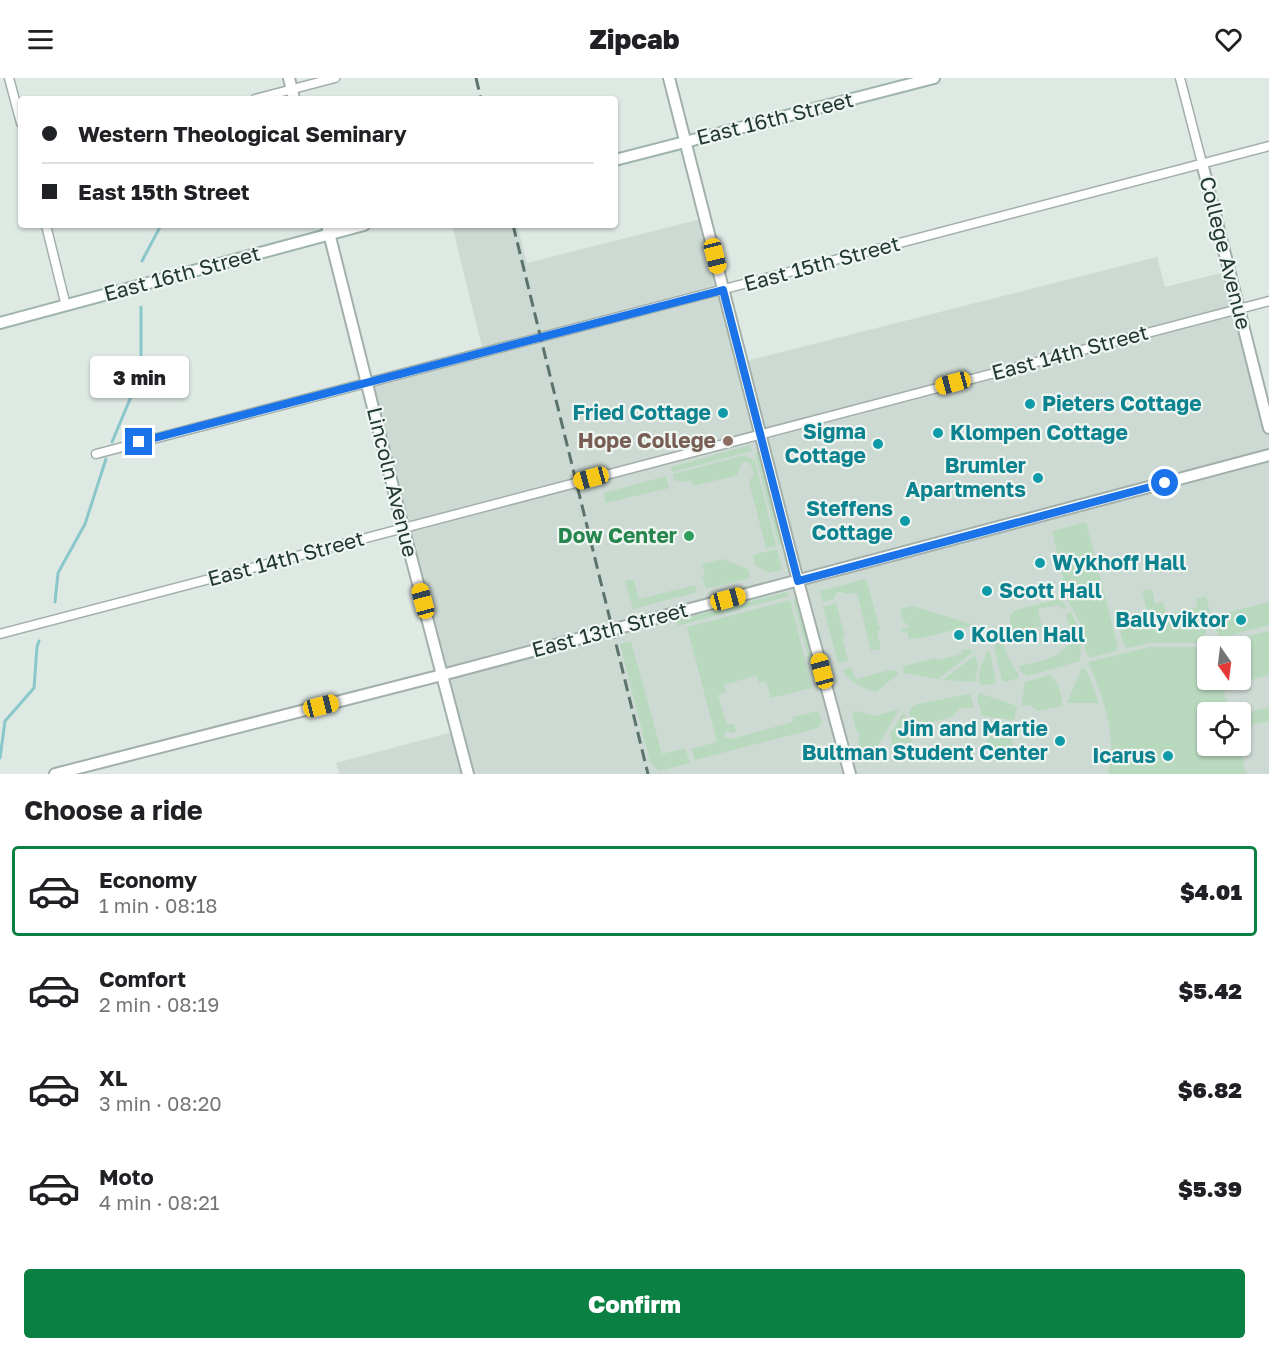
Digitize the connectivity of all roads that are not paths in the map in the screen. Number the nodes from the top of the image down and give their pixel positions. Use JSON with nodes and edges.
{"nodes":[{"id":1,"x":9,"y":78,"type":"edge"},
{"id":2,"x":335,"y":78,"type":"edge"},
{"id":3,"x":669,"y":78,"type":"edge"},
{"id":4,"x":934,"y":78,"type":"edge"},
{"id":5,"x":1180,"y":78,"type":"edge"},
{"id":6,"x":292,"y":89,"type":"edge"},
{"id":7,"x":266,"y":96,"type":"edge"},
{"id":8,"x":18,"y":112,"type":"edge"},
{"id":9,"x":686,"y":142,"type":"junction"},
{"id":10,"x":1269,"y":146,"type":"edge"},
{"id":11,"x":618,"y":159,"type":"edge"},
{"id":12,"x":1202,"y":163,"type":"junction"},
{"id":13,"x":47,"y":228,"type":"edge"},
{"id":14,"x":328,"y":230,"type":"edge"},
{"id":15,"x":723,"y":290,"type":"junction"},
{"id":16,"x":1269,"y":301,"type":"edge"},
{"id":17,"x":66,"y":306,"type":"junction"},
{"id":18,"x":1239,"y":309,"type":"junction"},
{"id":19,"x":0,"y":323,"type":"edge"},
{"id":20,"x":366,"y":383,"type":"junction"},
{"id":21,"x":1269,"y":428,"type":"edge"},
{"id":22,"x":761,"y":434,"type":"junction"},
{"id":23,"x":96,"y":454,"type":"dead end"},
{"id":24,"x":1269,"y":455,"type":"edge"},
{"id":25,"x":403,"y":528,"type":"junction"},
{"id":26,"x":798,"y":581,"type":"junction"},
{"id":27,"x":0,"y":634,"type":"edge"},
{"id":28,"x":442,"y":675,"type":"junction"},
{"id":29,"x":55,"y":774,"type":"edge"},
{"id":30,"x":468,"y":774,"type":"edge"},
{"id":31,"x":850,"y":774,"type":"edge"}],
"edges":[{"from":1,"to":8,"type":"street"},
{"from":2,"to":6,"type":"street"},
{"from":3,"to":9,"type":"street"},
{"from":4,"to":9,"type":"street","name":"East 16th Street"},
{"from":5,"to":12,"type":"street","name":"College Avenue"},
{"from":6,"to":7,"type":"street"},
{"from":9,"to":11,"type":"street","name":"East 16th Street"},
{"from":9,"to":15,"type":"street"},
{"from":10,"to":12,"type":"street","name":"East 15th Street"},
{"from":12,"to":15,"type":"street","name":"East 15th Street"},
{"from":12,"to":18,"type":"street","name":"College Avenue"},
{"from":13,"to":17,"type":"street"},
{"from":14,"to":17,"type":"street","name":"East 16th Street"},
{"from":14,"to":20,"type":"street","name":"Lincoln Avenue"},
{"from":15,"to":20,"type":"street","name":"East 15th Street"},
{"from":15,"to":22,"type":"street"},
{"from":16,"to":18,"type":"street","name":"East 14th Street"},
{"from":17,"to":19,"type":"street","name":"East 16th Street"},
{"from":18,"to":21,"type":"street","name":"College Avenue"},
{"from":18,"to":22,"type":"street","name":"East 14th Street"},
{"from":20,"to":23,"type":"street","name":"East 15th Street"},
{"from":20,"to":25,"type":"street","name":"Lincoln Avenue"},
{"from":22,"to":25,"type":"street","name":"East 14th Street"},
{"from":22,"to":26,"type":"street"},
{"from":24,"to":26,"type":"street","name":"East 13th Street"},
{"from":25,"to":27,"type":"street","name":"East 14th Street"},
{"from":25,"to":28,"type":"street","name":"Lincoln Avenue"},
{"from":26,"to":28,"type":"street","name":"East 13th Street"},
{"from":26,"to":31,"type":"street"},
{"from":28,"to":29,"type":"street","name":"East 13th Street"},
{"from":28,"to":30,"type":"street","name":"Lincoln Avenue"}]}
